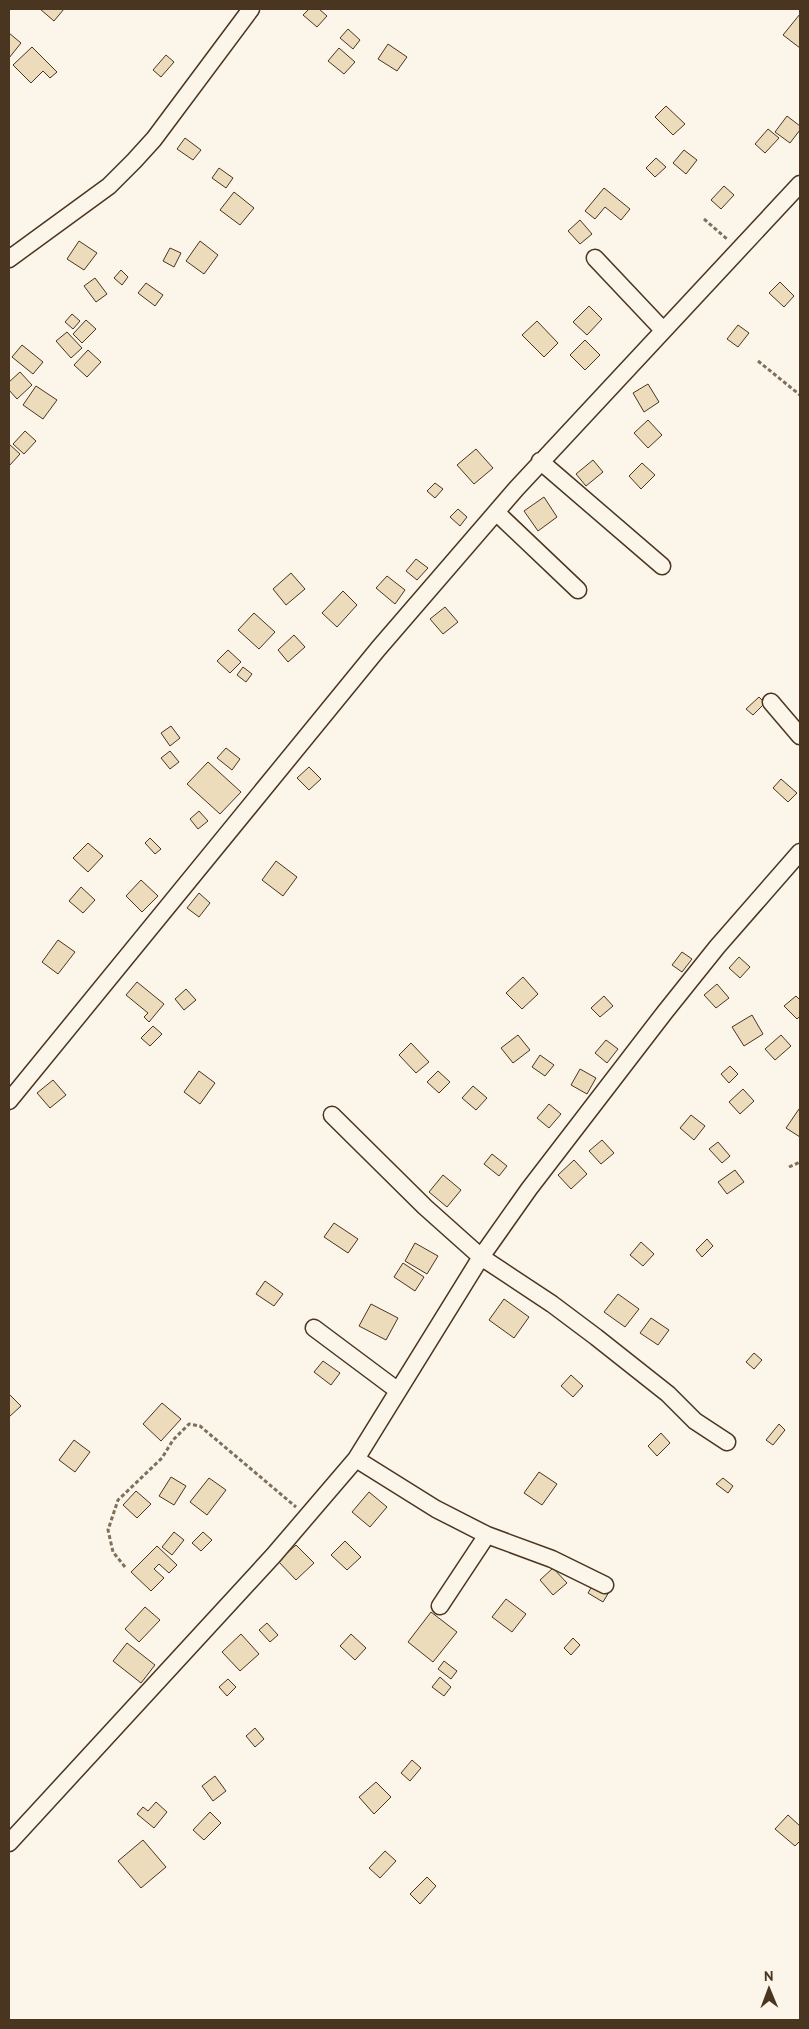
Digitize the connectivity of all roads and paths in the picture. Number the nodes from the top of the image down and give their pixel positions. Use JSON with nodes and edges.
{"nodes":[{"id":1,"x":251,"y":9,"type":"edge"},
{"id":2,"x":800,"y":184,"type":"edge"},
{"id":3,"x":704,"y":219,"type":"dead end"},
{"id":4,"x":739,"y":249,"type":"junction"},
{"id":5,"x":595,"y":258,"type":"dead end"},
{"id":6,"x":9,"y":259,"type":"edge"},
{"id":7,"x":663,"y":330,"type":"junction"},
{"id":8,"x":758,"y":361,"type":"dead end"},
{"id":9,"x":800,"y":395,"type":"edge"},
{"id":10,"x":540,"y":461,"type":"junction"},
{"id":11,"x":497,"y":513,"type":"junction"},
{"id":12,"x":662,"y":566,"type":"dead end"},
{"id":13,"x":578,"y":590,"type":"dead end"},
{"id":14,"x":771,"y":702,"type":"dead end"},
{"id":15,"x":800,"y":736,"type":"edge"},
{"id":16,"x":797,"y":861,"type":"edge"},
{"id":17,"x":9,"y":1101,"type":"edge"},
{"id":18,"x":332,"y":1115,"type":"dead end"},
{"id":19,"x":800,"y":1162,"type":"edge"},
{"id":20,"x":789,"y":1167,"type":"dead end"},
{"id":21,"x":481,"y":1257,"type":"junction"},
{"id":22,"x":314,"y":1328,"type":"dead end"},
{"id":23,"x":397,"y":1390,"type":"junction"},
{"id":24,"x":727,"y":1442,"type":"dead end"},
{"id":25,"x":356,"y":1459,"type":"junction"},
{"id":26,"x":307,"y":1515,"type":"junction"},
{"id":27,"x":487,"y":1535,"type":"junction"},
{"id":28,"x":125,"y":1567,"type":"dead end"},
{"id":29,"x":605,"y":1585,"type":"dead end"},
{"id":30,"x":440,"y":1606,"type":"dead end"},
{"id":31,"x":9,"y":1843,"type":"edge"}],
"edges":[{"from":1,"to":6,"type":"street"},
{"from":2,"to":4,"type":"street"},
{"from":3,"to":4,"type":"path"},
{"from":4,"to":7,"type":"street"},
{"from":5,"to":7,"type":"street"},
{"from":7,"to":10,"type":"street"},
{"from":8,"to":9,"type":"path"},
{"from":10,"to":11,"type":"street"},
{"from":10,"to":12,"type":"street"},
{"from":11,"to":13,"type":"street"},
{"from":11,"to":17,"type":"street"},
{"from":14,"to":15,"type":"street"},
{"from":16,"to":21,"type":"street"},
{"from":18,"to":21,"type":"street"},
{"from":19,"to":20,"type":"path"},
{"from":21,"to":23,"type":"street"},
{"from":21,"to":24,"type":"street"},
{"from":22,"to":23,"type":"street"},
{"from":23,"to":25,"type":"street"},
{"from":25,"to":26,"type":"street"},
{"from":25,"to":27,"type":"street"},
{"from":26,"to":28,"type":"path"},
{"from":26,"to":31,"type":"street"},
{"from":27,"to":29,"type":"street"},
{"from":27,"to":30,"type":"street"}]}
